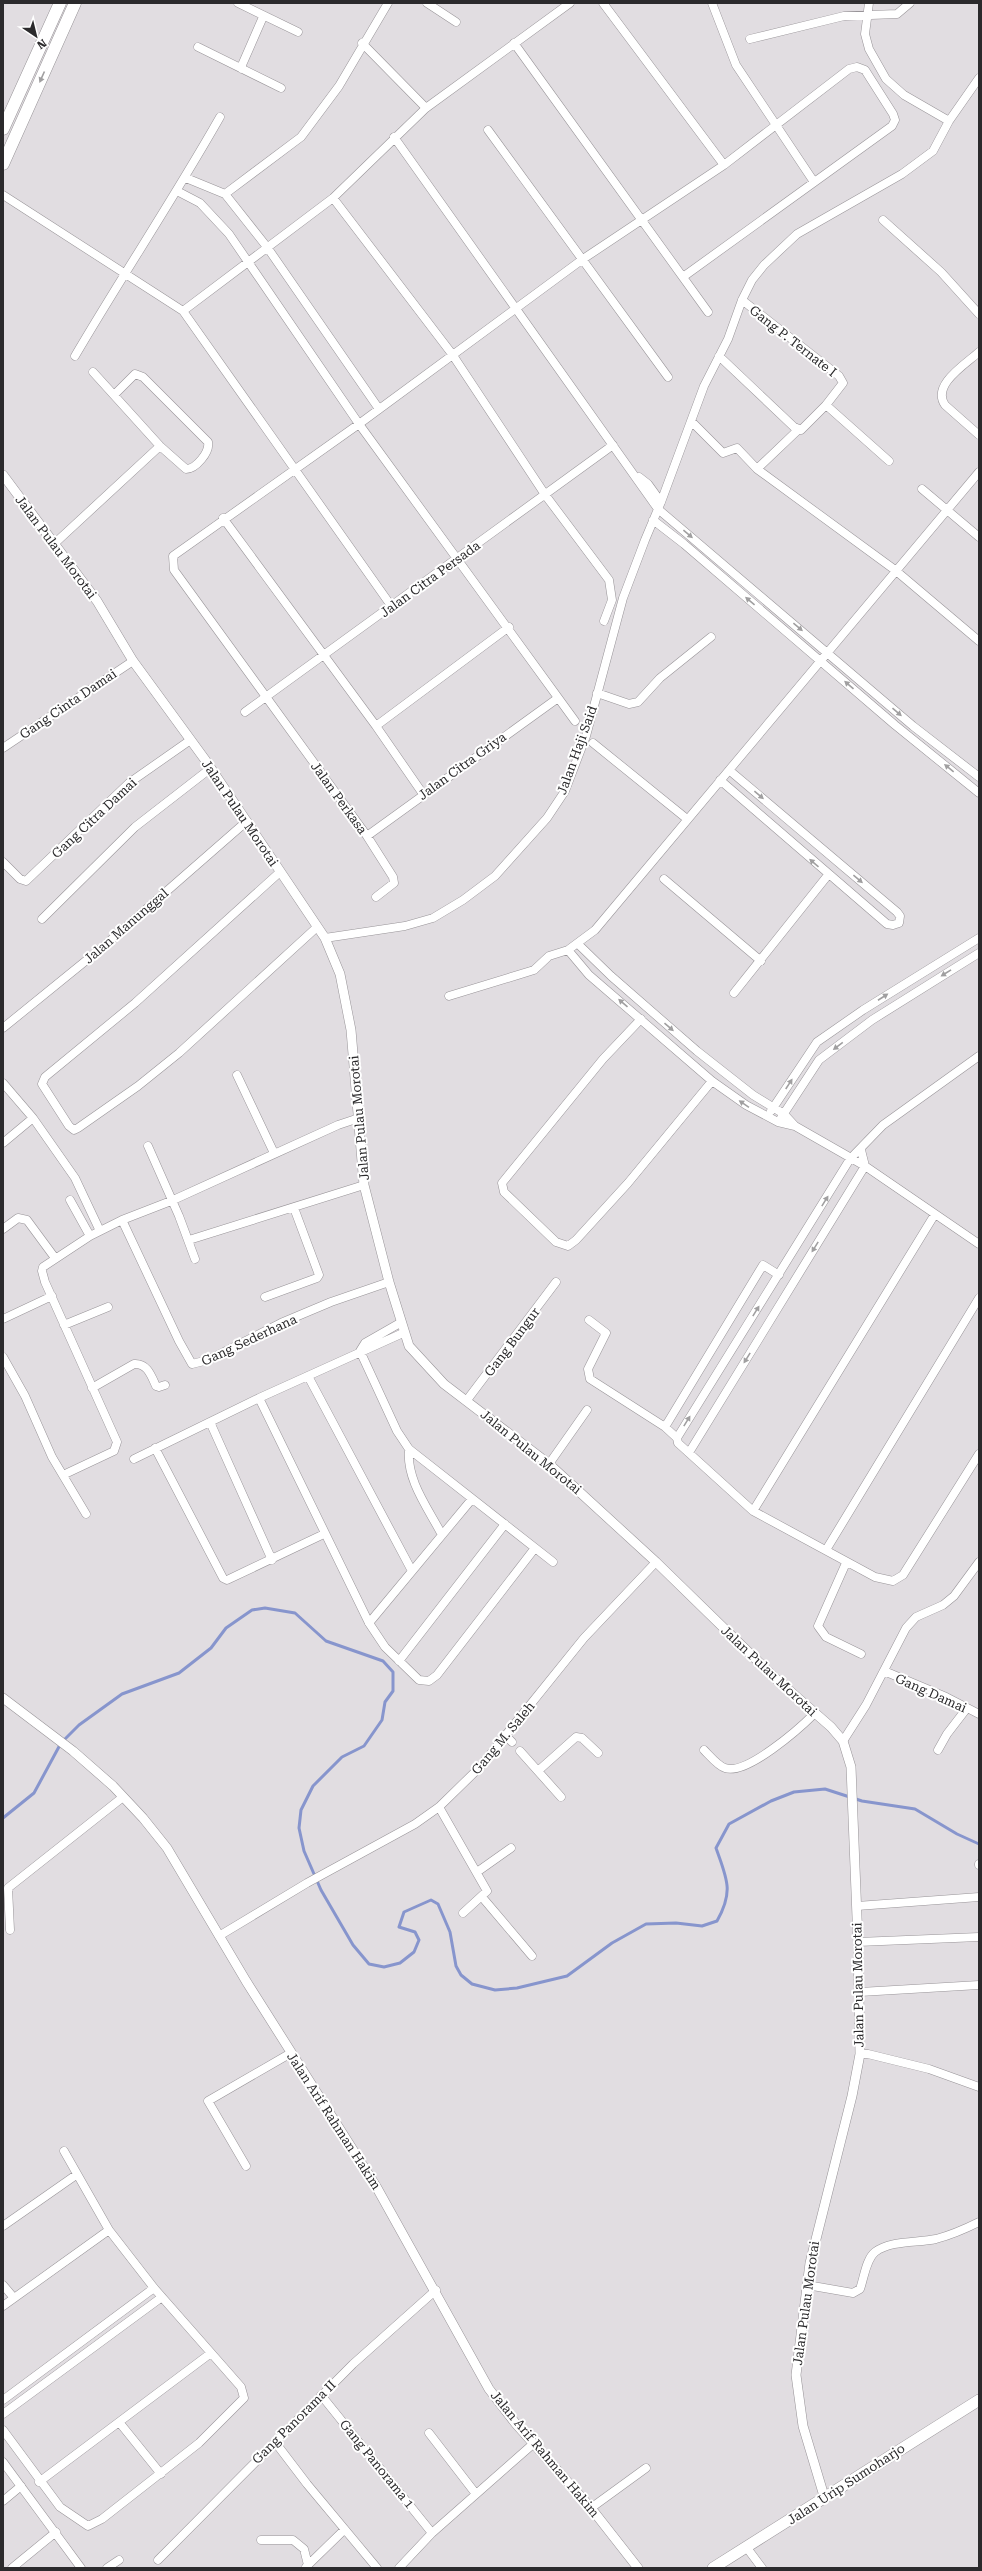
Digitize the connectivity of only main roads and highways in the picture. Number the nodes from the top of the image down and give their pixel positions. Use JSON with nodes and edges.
{"nodes":[{"id":1,"x":60,"y":3,"type":"edge"},
{"id":2,"x":75,"y":3,"type":"edge"},
{"id":3,"x":50,"y":24,"type":"junction"},
{"id":4,"x":63,"y":30,"type":"junction"},
{"id":5,"x":41,"y":44,"type":"junction"},
{"id":6,"x":54,"y":50,"type":"junction"},
{"id":7,"x":3,"y":130,"type":"edge"},
{"id":8,"x":3,"y":164,"type":"edge"},
{"id":9,"x":979,"y":2400,"type":"edge"},
{"id":10,"x":713,"y":2568,"type":"edge"}],
"edges":[{"from":1,"to":3,"type":"main road"},
{"from":2,"to":4,"type":"main road"},
{"from":3,"to":4,"type":"main road"},
{"from":3,"to":5,"type":"main road"},
{"from":4,"to":6,"type":"main road"},
{"from":5,"to":6,"type":"main road"},
{"from":5,"to":7,"type":"main road"},
{"from":6,"to":8,"type":"main road","one_way":true},
{"from":9,"to":10,"type":"main road","name":"Jalan Urip Sumoharjo"}]}
